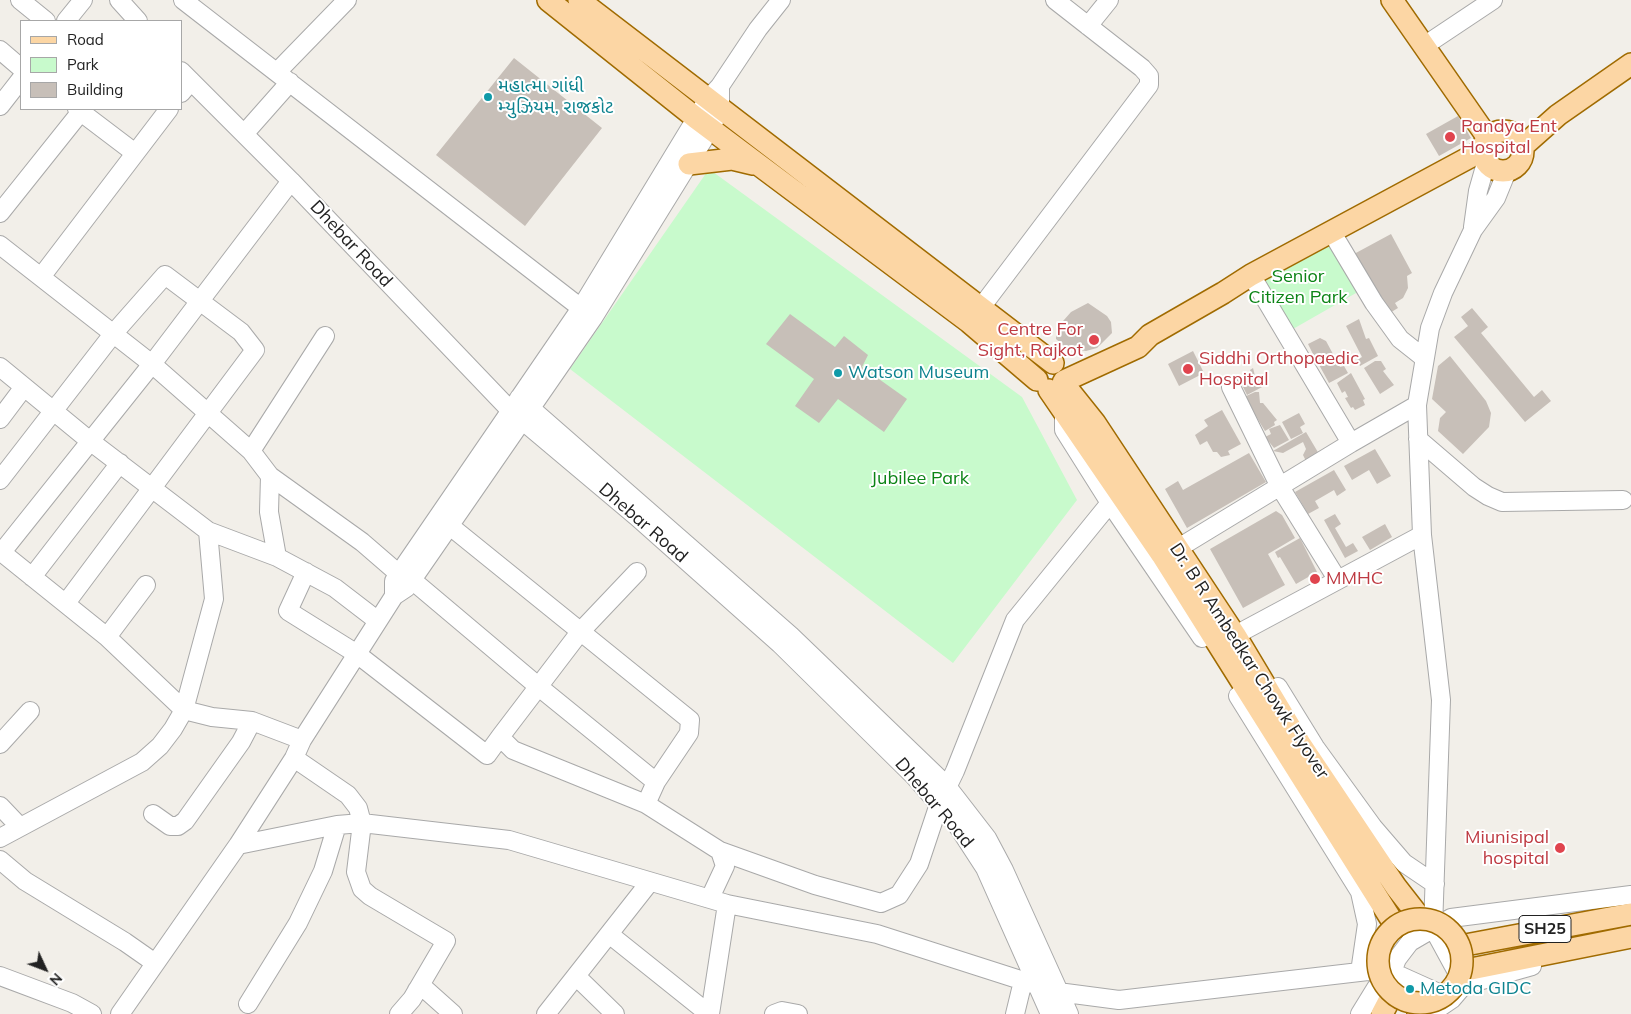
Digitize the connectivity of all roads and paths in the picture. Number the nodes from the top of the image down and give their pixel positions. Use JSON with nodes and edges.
{"nodes":[{"id":1,"x":20,"y":0,"type":"edge"},
{"id":2,"x":83,"y":0,"type":"edge"},
{"id":3,"x":118,"y":0,"type":"edge"},
{"id":4,"x":347,"y":0,"type":"edge"},
{"id":5,"x":548,"y":0,"type":"edge"},
{"id":6,"x":579,"y":0,"type":"edge"},
{"id":7,"x":780,"y":0,"type":"edge"},
{"id":8,"x":1055,"y":0,"type":"edge"},
{"id":9,"x":1109,"y":0,"type":"edge"},
{"id":10,"x":1392,"y":0,"type":"edge"},
{"id":11,"x":1493,"y":0,"type":"edge"},
{"id":12,"x":194,"y":3,"type":"edge"},
{"id":13,"x":45,"y":20,"type":"edge"},
{"id":14,"x":67,"y":20,"type":"edge"},
{"id":15,"x":137,"y":20,"type":"edge"},
{"id":16,"x":1088,"y":26,"type":"junction"},
{"id":17,"x":1424,"y":46,"type":"junction"},
{"id":18,"x":0,"y":50,"type":"edge"},
{"id":19,"x":1631,"y":64,"type":"edge"},
{"id":20,"x":20,"y":67,"type":"edge"},
{"id":21,"x":284,"y":77,"type":"junction"},
{"id":22,"x":20,"y":80,"type":"edge"},
{"id":23,"x":184,"y":82,"type":"edge"},
{"id":24,"x":716,"y":98,"type":"junction"},
{"id":25,"x":0,"y":106,"type":"edge"},
{"id":26,"x":81,"y":110,"type":"edge"},
{"id":27,"x":169,"y":110,"type":"edge"},
{"id":28,"x":703,"y":124,"type":"junction"},
{"id":29,"x":244,"y":134,"type":"junction"},
{"id":30,"x":1516,"y":140,"type":"junction"},
{"id":31,"x":1486,"y":150,"type":"junction"},
{"id":32,"x":135,"y":153,"type":"junction"},
{"id":33,"x":689,"y":164,"type":"junction"},
{"id":34,"x":758,"y":165,"type":"junction"},
{"id":35,"x":1507,"y":171,"type":"junction"},
{"id":36,"x":291,"y":181,"type":"junction"},
{"id":37,"x":0,"y":213,"type":"edge"},
{"id":38,"x":1473,"y":230,"type":"junction"},
{"id":39,"x":1331,"y":231,"type":"junction"},
{"id":40,"x":0,"y":245,"type":"edge"},
{"id":41,"x":1251,"y":275,"type":"junction"},
{"id":42,"x":40,"y":276,"type":"junction"},
{"id":43,"x":200,"y":301,"type":"junction"},
{"id":44,"x":587,"y":313,"type":"junction"},
{"id":45,"x":975,"y":314,"type":"junction"},
{"id":46,"x":113,"y":334,"type":"junction"},
{"id":47,"x":325,"y":336,"type":"dead end"},
{"id":48,"x":1424,"y":358,"type":"junction"},
{"id":49,"x":152,"y":364,"type":"junction"},
{"id":50,"x":0,"y":367,"type":"edge"},
{"id":51,"x":1055,"y":378,"type":"junction"},
{"id":52,"x":24,"y":387,"type":"junction"},
{"id":53,"x":1231,"y":387,"type":"dead end"},
{"id":54,"x":1417,"y":405,"type":"junction"},
{"id":55,"x":1071,"y":408,"type":"junction"},
{"id":56,"x":522,"y":409,"type":"junction"},
{"id":57,"x":54,"y":411,"type":"junction"},
{"id":58,"x":207,"y":412,"type":"junction"},
{"id":59,"x":0,"y":419,"type":"edge"},
{"id":60,"x":1088,"y":430,"type":"junction"},
{"id":61,"x":1418,"y":440,"type":"junction"},
{"id":62,"x":90,"y":441,"type":"junction"},
{"id":63,"x":1350,"y":443,"type":"junction"},
{"id":64,"x":251,"y":451,"type":"junction"},
{"id":65,"x":120,"y":463,"type":"junction"},
{"id":66,"x":270,"y":476,"type":"junction"},
{"id":67,"x":0,"y":480,"type":"edge"},
{"id":68,"x":151,"y":487,"type":"junction"},
{"id":69,"x":1280,"y":487,"type":"junction"},
{"id":70,"x":1623,"y":500,"type":"dead end"},
{"id":71,"x":1110,"y":503,"type":"junction"},
{"id":72,"x":450,"y":526,"type":"junction"},
{"id":73,"x":208,"y":531,"type":"junction"},
{"id":74,"x":1422,"y":535,"type":"junction"},
{"id":75,"x":1185,"y":544,"type":"junction"},
{"id":76,"x":1,"y":552,"type":"edge"},
{"id":77,"x":277,"y":557,"type":"junction"},
{"id":78,"x":306,"y":572,"type":"junction"},
{"id":79,"x":637,"y":572,"type":"dead end"},
{"id":80,"x":32,"y":577,"type":"junction"},
{"id":81,"x":406,"y":577,"type":"junction"},
{"id":82,"x":1337,"y":578,"type":"junction"},
{"id":83,"x":146,"y":585,"type":"dead end"},
{"id":84,"x":66,"y":603,"type":"junction"},
{"id":85,"x":378,"y":621,"type":"junction"},
{"id":86,"x":1243,"y":631,"type":"junction"},
{"id":87,"x":580,"y":632,"type":"junction"},
{"id":88,"x":107,"y":636,"type":"junction"},
{"id":89,"x":357,"y":654,"type":"junction"},
{"id":90,"x":539,"y":687,"type":"junction"},
{"id":91,"x":30,"y":710,"type":"dead end"},
{"id":92,"x":184,"y":710,"type":"junction"},
{"id":93,"x":252,"y":721,"type":"junction"},
{"id":94,"x":500,"y":737,"type":"junction"},
{"id":95,"x":302,"y":740,"type":"junction"},
{"id":96,"x":0,"y":744,"type":"edge"},
{"id":97,"x":294,"y":758,"type":"junction"},
{"id":98,"x":656,"y":782,"type":"junction"},
{"id":99,"x":946,"y":785,"type":"junction"},
{"id":100,"x":646,"y":804,"type":"junction"},
{"id":101,"x":939,"y":804,"type":"junction"},
{"id":102,"x":0,"y":806,"type":"edge"},
{"id":103,"x":153,"y":814,"type":"dead end"},
{"id":104,"x":362,"y":823,"type":"junction"},
{"id":105,"x":337,"y":825,"type":"junction"},
{"id":106,"x":20,"y":827,"type":"junction"},
{"id":107,"x":0,"y":838,"type":"edge"},
{"id":108,"x":238,"y":845,"type":"junction"},
{"id":109,"x":720,"y":851,"type":"junction"},
{"id":110,"x":0,"y":860,"type":"edge"},
{"id":111,"x":649,"y":883,"type":"junction"},
{"id":112,"x":1435,"y":884,"type":"junction"},
{"id":113,"x":1631,"y":895,"type":"edge"},
{"id":114,"x":710,"y":898,"type":"junction"},
{"id":115,"x":727,"y":904,"type":"junction"},
{"id":116,"x":1631,"y":914,"type":"edge"},
{"id":117,"x":1427,"y":923,"type":"junction"},
{"id":118,"x":1396,"y":927,"type":"junction"},
{"id":119,"x":609,"y":934,"type":"junction"},
{"id":120,"x":1631,"y":937,"type":"edge"},
{"id":121,"x":1460,"y":946,"type":"junction"},
{"id":122,"x":1631,"y":946,"type":"edge"},
{"id":123,"x":155,"y":963,"type":"junction"},
{"id":124,"x":1360,"y":972,"type":"junction"},
{"id":125,"x":0,"y":976,"type":"edge"},
{"id":126,"x":577,"y":977,"type":"junction"},
{"id":127,"x":1462,"y":978,"type":"junction"},
{"id":128,"x":1029,"y":983,"type":"junction"},
{"id":129,"x":1393,"y":983,"type":"junction"},
{"id":130,"x":417,"y":990,"type":"junction"},
{"id":131,"x":1058,"y":992,"type":"junction"},
{"id":132,"x":1452,"y":999,"type":"junction"},
{"id":133,"x":248,"y":1004,"type":"dead end"},
{"id":134,"x":129,"y":1010,"type":"edge"},
{"id":135,"x":1424,"y":1010,"type":"edge"},
{"id":136,"x":92,"y":1014,"type":"edge"},
{"id":137,"x":399,"y":1014,"type":"edge"},
{"id":138,"x":453,"y":1014,"type":"edge"},
{"id":139,"x":546,"y":1014,"type":"edge"},
{"id":140,"x":615,"y":1014,"type":"edge"},
{"id":141,"x":710,"y":1014,"type":"edge"},
{"id":142,"x":774,"y":1014,"type":"edge"},
{"id":143,"x":798,"y":1014,"type":"edge"},
{"id":144,"x":1015,"y":1014,"type":"edge"},
{"id":145,"x":1050,"y":1014,"type":"edge"},
{"id":146,"x":1069,"y":1014,"type":"edge"},
{"id":147,"x":1360,"y":1014,"type":"edge"},
{"id":148,"x":1382,"y":1014,"type":"edge"}],
"edges":[{"from":1,"to":13,"type":"street"},
{"from":2,"to":14,"type":"street"},
{"from":3,"to":15,"type":"street"},
{"from":4,"to":21,"type":"street"},
{"from":5,"to":28,"type":"main road"},
{"from":6,"to":24,"type":"main road"},
{"from":7,"to":24,"type":"street"},
{"from":8,"to":16,"type":"street"},
{"from":9,"to":16,"type":"street"},
{"from":10,"to":17,"type":"main road"},
{"from":11,"to":17,"type":"street"},
{"from":12,"to":21,"type":"street"},
{"from":16,"to":45,"type":"street"},
{"from":17,"to":31,"type":"main road"},
{"from":18,"to":20,"type":"street"},
{"from":19,"to":30,"type":"main road"},
{"from":21,"to":29,"type":"street"},
{"from":21,"to":44,"type":"street"},
{"from":22,"to":25,"type":"street"},
{"from":23,"to":29,"type":"street","name":"Dhebar Road"},
{"from":24,"to":28,"type":"street"},
{"from":24,"to":45,"type":"main road"},
{"from":26,"to":32,"type":"street"},
{"from":26,"to":37,"type":"street"},
{"from":27,"to":32,"type":"street"},
{"from":28,"to":33,"type":"street"},
{"from":28,"to":34,"type":"main road"},
{"from":28,"to":44,"type":"street"},
{"from":29,"to":36,"type":"street","name":"Dhebar Road"},
{"from":30,"to":31,"type":"main road"},
{"from":30,"to":35,"type":"main road"},
{"from":31,"to":35,"type":"main road"},
{"from":31,"to":38,"type":"street"},
{"from":31,"to":39,"type":"main road"},
{"from":32,"to":42,"type":"street"},
{"from":33,"to":34,"type":"main road"},
{"from":33,"to":44,"type":"street"},
{"from":34,"to":45,"type":"main road"},
{"from":35,"to":38,"type":"street"},
{"from":36,"to":43,"type":"street"},
{"from":36,"to":56,"type":"street","name":"Dhebar Road"},
{"from":38,"to":48,"type":"street"},
{"from":39,"to":41,"type":"main road"},
{"from":39,"to":48,"type":"street"},
{"from":40,"to":42,"type":"street"},
{"from":41,"to":51,"type":"main road"},
{"from":41,"to":63,"type":"street"},
{"from":42,"to":46,"type":"street"},
{"from":43,"to":46,"type":"street"},
{"from":43,"to":49,"type":"street"},
{"from":43,"to":58,"type":"street"},
{"from":44,"to":56,"type":"street"},
{"from":45,"to":51,"type":"main road","name":"Dr. B R Ambedkar Chowk Flyover"},
{"from":46,"to":49,"type":"street"},
{"from":46,"to":57,"type":"street"},
{"from":47,"to":64,"type":"street"},
{"from":48,"to":54,"type":"street"},
{"from":49,"to":58,"type":"street"},
{"from":49,"to":62,"type":"street"},
{"from":50,"to":52,"type":"street"},
{"from":51,"to":55,"type":"main road","name":"Dr. B R Ambedkar Chowk Flyover"},
{"from":52,"to":57,"type":"street"},
{"from":52,"to":59,"type":"street"},
{"from":53,"to":69,"type":"street"},
{"from":54,"to":61,"type":"street"},
{"from":54,"to":63,"type":"street"},
{"from":55,"to":60,"type":"main road","name":"Dr. B R Ambedkar Chowk Flyover"},
{"from":55,"to":71,"type":"street"},
{"from":55,"to":75,"type":"street"},
{"from":56,"to":72,"type":"street"},
{"from":56,"to":81,"type":"street"},
{"from":56,"to":99,"type":"street","name":"Dhebar Road"},
{"from":56,"to":101,"type":"street","name":"Dhebar Road"},
{"from":57,"to":62,"type":"street"},
{"from":57,"to":67,"type":"street"},
{"from":58,"to":64,"type":"street"},
{"from":58,"to":68,"type":"street"},
{"from":60,"to":117,"type":"main road","name":"Dr. B R Ambedkar Chowk Flyover"},
{"from":60,"to":118,"type":"main road","name":"Dr. B R Ambedkar Chowk Flyover"},
{"from":61,"to":70,"type":"street"},
{"from":61,"to":74,"type":"street"},
{"from":62,"to":65,"type":"street"},
{"from":62,"to":76,"type":"street"},
{"from":63,"to":69,"type":"street"},
{"from":64,"to":66,"type":"street"},
{"from":65,"to":68,"type":"street"},
{"from":65,"to":80,"type":"street"},
{"from":66,"to":77,"type":"street"},
{"from":66,"to":81,"type":"street"},
{"from":68,"to":73,"type":"street"},
{"from":68,"to":84,"type":"street"},
{"from":69,"to":75,"type":"street"},
{"from":69,"to":82,"type":"street"},
{"from":71,"to":99,"type":"street"},
{"from":71,"to":124,"type":"street"},
{"from":72,"to":81,"type":"street"},
{"from":72,"to":87,"type":"street"},
{"from":73,"to":77,"type":"street"},
{"from":73,"to":92,"type":"street"},
{"from":74,"to":82,"type":"street"},
{"from":74,"to":112,"type":"street"},
{"from":75,"to":86,"type":"street"},
{"from":76,"to":80,"type":"street"},
{"from":77,"to":78,"type":"street"},
{"from":78,"to":85,"type":"street"},
{"from":78,"to":89,"type":"street"},
{"from":79,"to":87,"type":"street"},
{"from":80,"to":84,"type":"street"},
{"from":81,"to":85,"type":"street"},
{"from":81,"to":90,"type":"street"},
{"from":82,"to":86,"type":"street"},
{"from":83,"to":88,"type":"street"},
{"from":84,"to":88,"type":"street"},
{"from":85,"to":89,"type":"street"},
{"from":86,"to":112,"type":"street"},
{"from":87,"to":90,"type":"street"},
{"from":87,"to":98,"type":"street"},
{"from":88,"to":92,"type":"street"},
{"from":89,"to":94,"type":"street"},
{"from":89,"to":95,"type":"street"},
{"from":90,"to":94,"type":"street"},
{"from":90,"to":98,"type":"street"},
{"from":91,"to":96,"type":"street"},
{"from":92,"to":93,"type":"street"},
{"from":92,"to":106,"type":"street"},
{"from":93,"to":95,"type":"street"},
{"from":93,"to":103,"type":"street"},
{"from":94,"to":100,"type":"street"},
{"from":95,"to":97,"type":"street"},
{"from":97,"to":104,"type":"street"},
{"from":97,"to":108,"type":"street"},
{"from":98,"to":100,"type":"street"},
{"from":99,"to":101,"type":"street"},
{"from":99,"to":131,"type":"street","name":"Dhebar Road"},
{"from":100,"to":109,"type":"street"},
{"from":101,"to":109,"type":"street"},
{"from":101,"to":128,"type":"street","name":"Dhebar Road"},
{"from":102,"to":106,"type":"street"},
{"from":104,"to":105,"type":"street"},
{"from":104,"to":111,"type":"street"},
{"from":104,"to":130,"type":"street"},
{"from":105,"to":108,"type":"street"},
{"from":105,"to":133,"type":"street"},
{"from":106,"to":107,"type":"street"},
{"from":108,"to":123,"type":"street"},
{"from":109,"to":114,"type":"street"},
{"from":110,"to":123,"type":"street"},
{"from":111,"to":114,"type":"street"},
{"from":111,"to":119,"type":"street"},
{"from":112,"to":117,"type":"street"},
{"from":113,"to":117,"type":"street"},
{"from":114,"to":115,"type":"street"},
{"from":115,"to":128,"type":"street"},
{"from":115,"to":141,"type":"street"},
{"from":116,"to":121,"type":"main road","number":"SH25"},
{"from":117,"to":118,"type":"main road","bridge":true},
{"from":117,"to":121,"type":"main road","bridge":true},
{"from":117,"to":127,"type":"street"},
{"from":117,"to":129,"type":"street"},
{"from":118,"to":129,"type":"main road","bridge":true},
{"from":119,"to":126,"type":"street"},
{"from":119,"to":141,"type":"street"},
{"from":120,"to":127,"type":"main road","number":"SH25"},
{"from":121,"to":127,"type":"main road","bridge":true},
{"from":122,"to":127,"type":"street"},
{"from":123,"to":134,"type":"street"},
{"from":124,"to":129,"type":"street"},
{"from":124,"to":131,"type":"street"},
{"from":125,"to":136,"type":"street"},
{"from":126,"to":139,"type":"street"},
{"from":126,"to":140,"type":"street"},
{"from":127,"to":132,"type":"street"},
{"from":127,"to":135,"type":"main road","bridge":true},
{"from":128,"to":131,"type":"street"},
{"from":128,"to":144,"type":"street"},
{"from":128,"to":145,"type":"street","name":"Dhebar Road"},
{"from":129,"to":132,"type":"street"},
{"from":129,"to":135,"type":"main road","bridge":true},
{"from":129,"to":147,"type":"street"},
{"from":129,"to":148,"type":"main road"},
{"from":130,"to":137,"type":"street"},
{"from":130,"to":138,"type":"street"},
{"from":131,"to":146,"type":"street","name":"Dhebar Road"},
{"from":132,"to":135,"type":"street"},
{"from":142,"to":143,"type":"street"}]}
